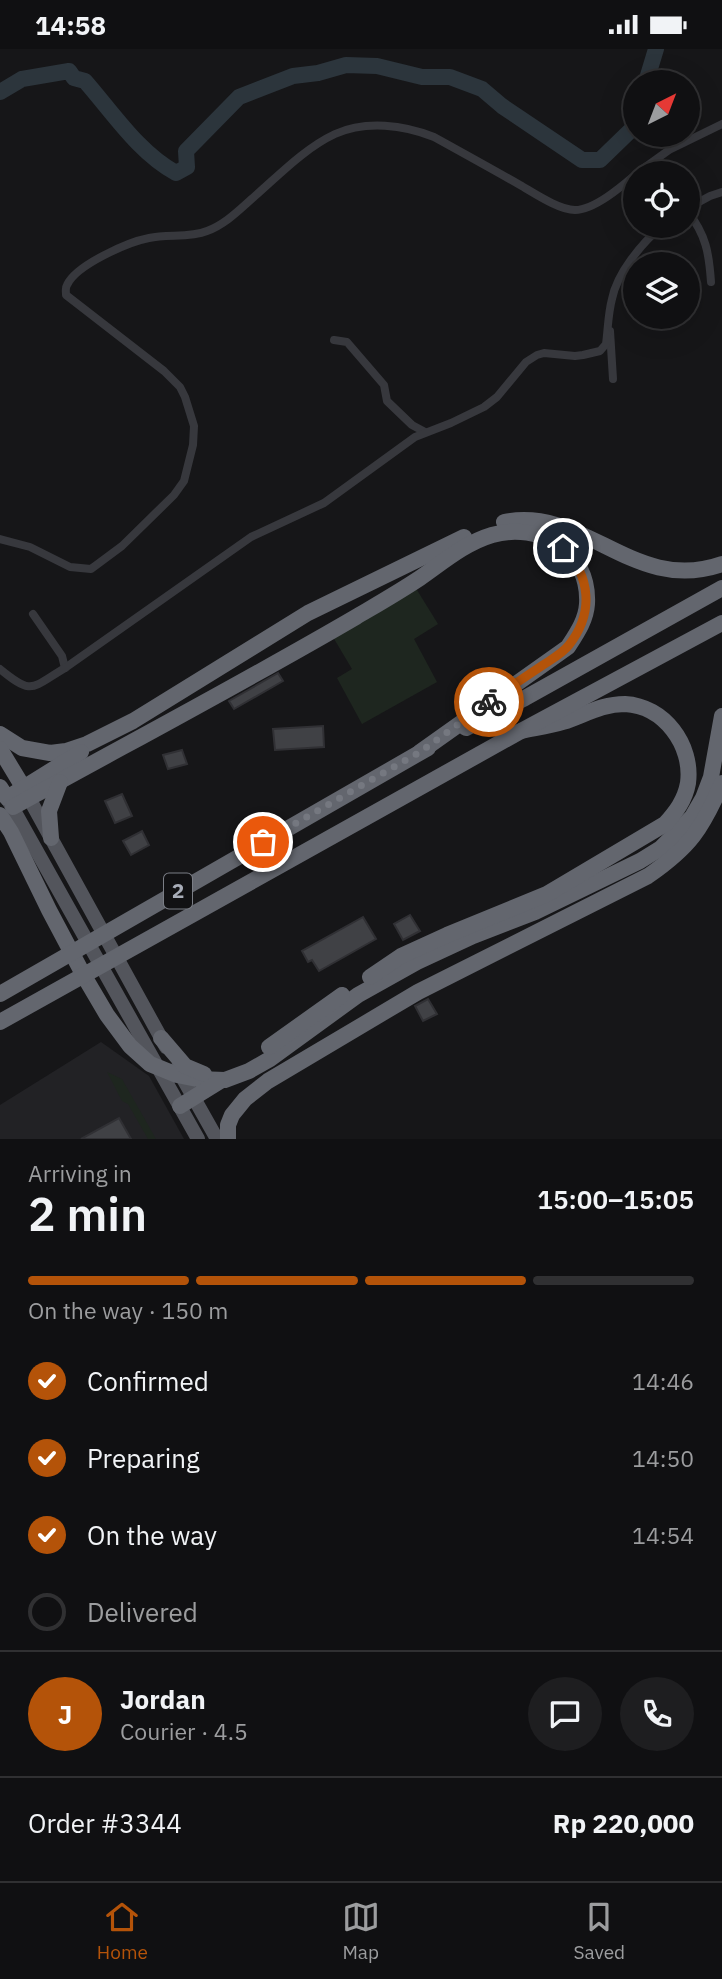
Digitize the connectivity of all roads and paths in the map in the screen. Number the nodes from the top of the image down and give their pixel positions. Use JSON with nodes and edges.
{"nodes":[{"id":1,"x":722,"y":124,"type":"edge"},
{"id":2,"x":654,"y":161,"type":"edge"},
{"id":3,"x":623,"y":185,"type":"edge"},
{"id":4,"x":722,"y":192,"type":"edge"},
{"id":5,"x":700,"y":202,"type":"edge"},
{"id":6,"x":700,"y":228,"type":"edge"},
{"id":7,"x":650,"y":238,"type":"edge"},
{"id":8,"x":711,"y":282,"type":"dead end"},
{"id":9,"x":609,"y":325,"type":"junction"},
{"id":10,"x":334,"y":340,"type":"dead end"},
{"id":11,"x":613,"y":379,"type":"dead end"},
{"id":12,"x":425,"y":432,"type":"junction"},
{"id":13,"x":0,"y":539,"type":"edge"},
{"id":14,"x":722,"y":564,"type":"edge"},
{"id":15,"x":722,"y":587,"type":"edge"},
{"id":16,"x":33,"y":614,"type":"dead end"},
{"id":17,"x":722,"y":623,"type":"edge"},
{"id":18,"x":65,"y":668,"type":"junction"},
{"id":19,"x":0,"y":669,"type":"edge"},
{"id":20,"x":722,"y":716,"type":"edge"},
{"id":21,"x":132,"y":721,"type":"junction"},
{"id":22,"x":521,"y":731,"type":"junction"},
{"id":23,"x":0,"y":734,"type":"edge"},
{"id":24,"x":0,"y":749,"type":"edge"},
{"id":25,"x":420,"y":752,"type":"junction"},
{"id":26,"x":60,"y":782,"type":"junction"},
{"id":27,"x":722,"y":783,"type":"edge"},
{"id":28,"x":26,"y":793,"type":"junction"},
{"id":29,"x":5,"y":802,"type":"edge"},
{"id":30,"x":0,"y":828,"type":"edge"},
{"id":31,"x":25,"y":828,"type":"junction"},
{"id":32,"x":51,"y":838,"type":"junction"},
{"id":33,"x":0,"y":994,"type":"edge"},
{"id":34,"x":0,"y":1023,"type":"edge"},
{"id":35,"x":161,"y":1038,"type":"junction"},
{"id":36,"x":237,"y":1070,"type":"junction"},
{"id":37,"x":186,"y":1101,"type":"junction"},
{"id":38,"x":198,"y":1139,"type":"edge"},
{"id":39,"x":217,"y":1139,"type":"edge"},
{"id":40,"x":228,"y":1139,"type":"edge"}],
"edges":[{"from":1,"to":2,"type":"street"},
{"from":3,"to":13,"type":"street"},
{"from":4,"to":5,"type":"street"},
{"from":6,"to":8,"type":"street"},
{"from":7,"to":9,"type":"street"},
{"from":9,"to":11,"type":"street"},
{"from":9,"to":12,"type":"street"},
{"from":10,"to":12,"type":"street"},
{"from":12,"to":18,"type":"street"},
{"from":14,"to":21,"type":"highway"},
{"from":15,"to":25,"type":"highway","number":"2"},
{"from":16,"to":18,"type":"street"},
{"from":17,"to":22,"type":"highway","number":"2"},
{"from":18,"to":19,"type":"street"},
{"from":20,"to":29,"type":"highway"},
{"from":21,"to":23,"type":"highway"},
{"from":21,"to":28,"type":"highway"},
{"from":22,"to":34,"type":"highway","number":"2"},
{"from":22,"to":36,"type":"highway"},
{"from":24,"to":28,"type":"highway"},
{"from":25,"to":26,"type":"highway"},
{"from":25,"to":33,"type":"highway","number":"2"},
{"from":26,"to":28,"type":"highway"},
{"from":26,"to":32,"type":"highway"},
{"from":27,"to":40,"type":"highway"},
{"from":28,"to":29,"type":"highway"},
{"from":28,"to":32,"type":"main road"},
{"from":29,"to":31,"type":"main road"},
{"from":30,"to":31,"type":"street"},
{"from":31,"to":37,"type":"main road"},
{"from":32,"to":35,"type":"main road"},
{"from":35,"to":36,"type":"highway"},
{"from":35,"to":37,"type":"main road"},
{"from":36,"to":37,"type":"highway"},
{"from":37,"to":38,"type":"main road"},
{"from":37,"to":39,"type":"main road"}]}
